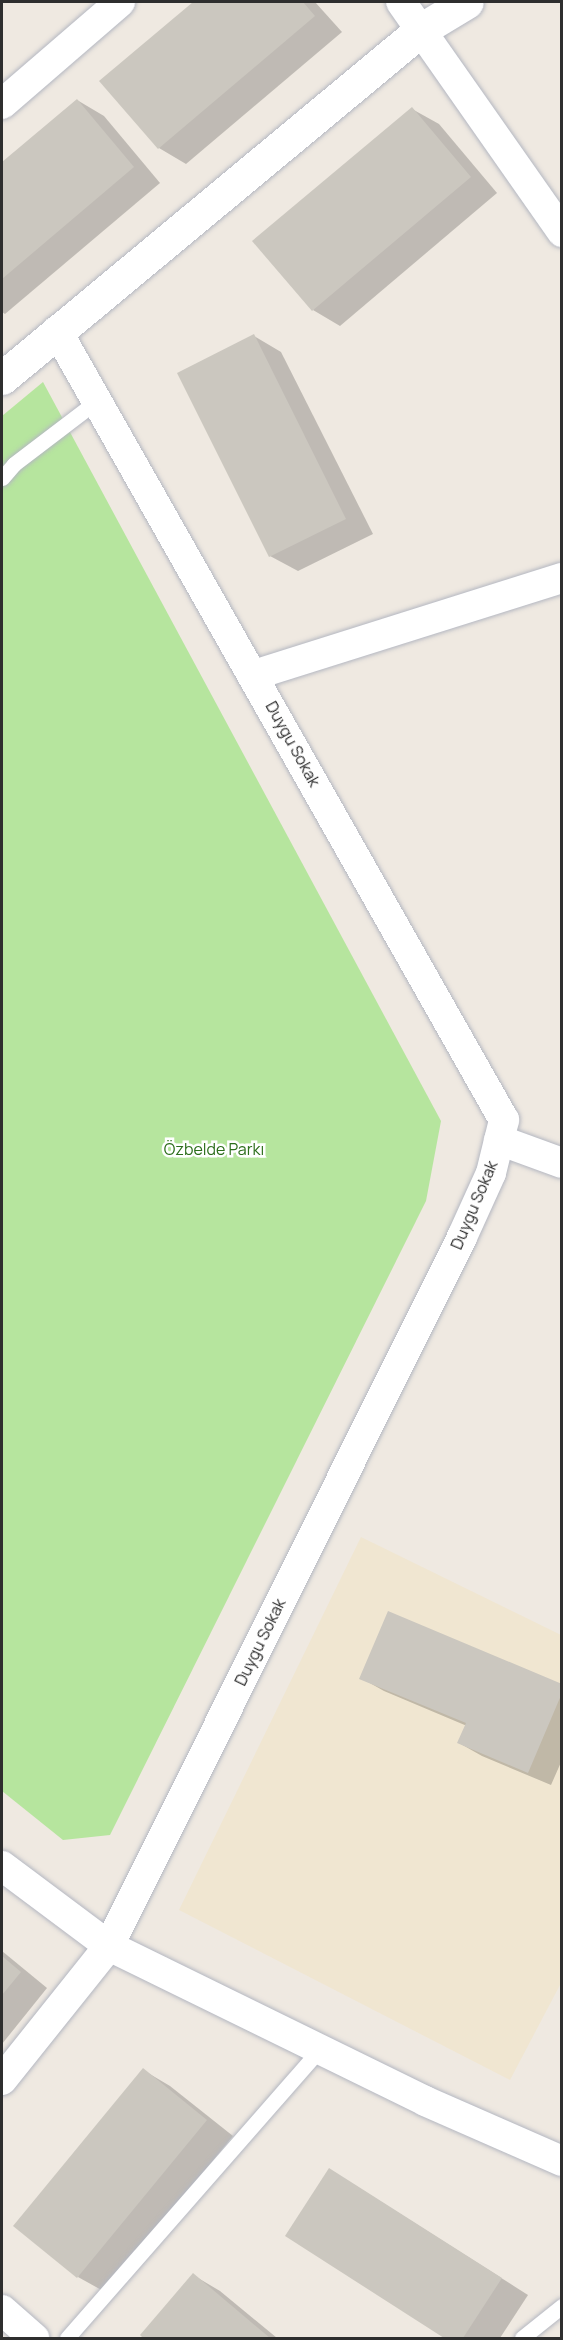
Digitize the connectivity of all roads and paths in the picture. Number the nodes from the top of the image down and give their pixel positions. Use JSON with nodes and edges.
{"nodes":[{"id":1,"x":120,"y":2,"type":"edge"},
{"id":2,"x":401,"y":2,"type":"edge"},
{"id":3,"x":467,"y":2,"type":"edge"},
{"id":4,"x":422,"y":29,"type":"junction"},
{"id":5,"x":2,"y":104,"type":"edge"},
{"id":6,"x":561,"y":232,"type":"edge"},
{"id":7,"x":57,"y":331,"type":"junction"},
{"id":8,"x":2,"y":378,"type":"edge"},
{"id":9,"x":98,"y":400,"type":"junction"},
{"id":10,"x":2,"y":478,"type":"edge"},
{"id":11,"x":561,"y":578,"type":"edge"},
{"id":12,"x":254,"y":675,"type":"junction"},
{"id":13,"x":499,"y":1140,"type":"junction"},
{"id":14,"x":561,"y":1163,"type":"edge"},
{"id":15,"x":2,"y":1866,"type":"edge"},
{"id":16,"x":109,"y":1946,"type":"junction"},
{"id":17,"x":320,"y":2049,"type":"junction"},
{"id":18,"x":2,"y":2080,"type":"edge"},
{"id":19,"x":561,"y":2161,"type":"edge"},
{"id":20,"x":561,"y":2306,"type":"edge"},
{"id":21,"x":2,"y":2310,"type":"edge"},
{"id":22,"x":34,"y":2338,"type":"edge"},
{"id":23,"x":67,"y":2338,"type":"edge"},
{"id":24,"x":522,"y":2338,"type":"edge"}],
"edges":[{"from":1,"to":5,"type":"street"},
{"from":2,"to":4,"type":"street"},
{"from":3,"to":4,"type":"street"},
{"from":4,"to":6,"type":"street"},
{"from":4,"to":7,"type":"street"},
{"from":7,"to":8,"type":"street"},
{"from":7,"to":9,"type":"street","name":"Duygu Sokak"},
{"from":9,"to":10,"type":"lane"},
{"from":9,"to":12,"type":"street","name":"Duygu Sokak"},
{"from":11,"to":12,"type":"street"},
{"from":12,"to":13,"type":"street","name":"Duygu Sokak"},
{"from":13,"to":14,"type":"street"},
{"from":13,"to":16,"type":"street","name":"Duygu Sokak"},
{"from":15,"to":16,"type":"street"},
{"from":16,"to":17,"type":"street"},
{"from":16,"to":18,"type":"street","name":"Duygu Sokak"},
{"from":17,"to":19,"type":"street"},
{"from":17,"to":23,"type":"lane"},
{"from":20,"to":24,"type":"lane"},
{"from":21,"to":22,"type":"street"}]}
